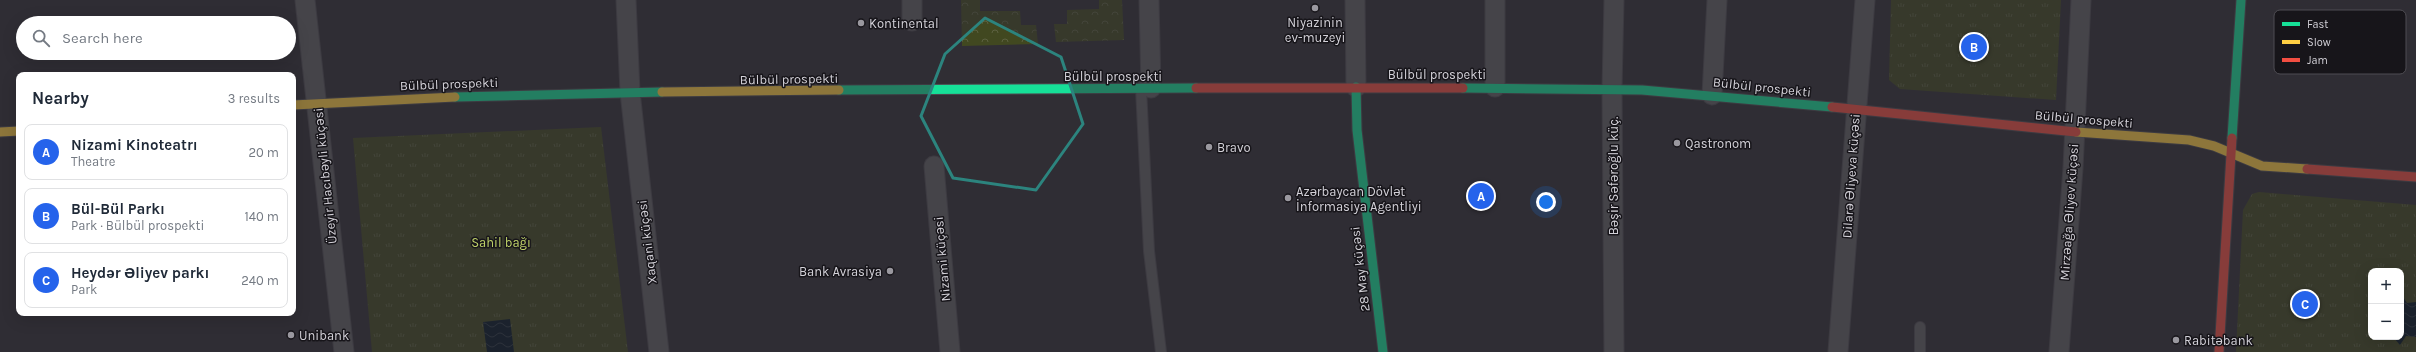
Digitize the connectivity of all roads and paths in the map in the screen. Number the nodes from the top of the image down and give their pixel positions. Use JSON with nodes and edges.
{"nodes":[{"id":1,"x":305,"y":0,"type":"edge"},
{"id":2,"x":626,"y":0,"type":"edge"},
{"id":3,"x":912,"y":0,"type":"edge"},
{"id":4,"x":1149,"y":0,"type":"edge"},
{"id":5,"x":1355,"y":0,"type":"edge"},
{"id":6,"x":1495,"y":0,"type":"edge"},
{"id":7,"x":1614,"y":0,"type":"edge"},
{"id":8,"x":1717,"y":0,"type":"edge"},
{"id":9,"x":1865,"y":0,"type":"edge"},
{"id":10,"x":2081,"y":0,"type":"edge"},
{"id":11,"x":2241,"y":0,"type":"edge"},
{"id":12,"x":912,"y":21,"type":"dead end"},
{"id":13,"x":1356,"y":87,"type":"junction"},
{"id":14,"x":1495,"y":87,"type":"junction"},
{"id":15,"x":1146,"y":88,"type":"junction"},
{"id":16,"x":1612,"y":89,"type":"junction"},
{"id":17,"x":630,"y":92,"type":"junction"},
{"id":18,"x":1712,"y":95,"type":"junction"},
{"id":19,"x":317,"y":103,"type":"junction"},
{"id":20,"x":296,"y":105,"type":"edge"},
{"id":21,"x":1856,"y":109,"type":"junction"},
{"id":22,"x":16,"y":131,"type":"edge"},
{"id":23,"x":0,"y":132,"type":"edge"},
{"id":24,"x":2074,"y":132,"type":"junction"},
{"id":25,"x":2232,"y":154,"type":"junction"},
{"id":26,"x":934,"y":166,"type":"dead end"},
{"id":27,"x":2416,"y":177,"type":"edge"},
{"id":28,"x":1920,"y":327,"type":"dead end"},
{"id":29,"x":344,"y":352,"type":"edge"},
{"id":30,"x":659,"y":352,"type":"edge"},
{"id":31,"x":950,"y":352,"type":"edge"},
{"id":32,"x":1161,"y":352,"type":"edge"},
{"id":33,"x":1383,"y":352,"type":"edge"},
{"id":34,"x":1614,"y":352,"type":"edge"},
{"id":35,"x":1838,"y":352,"type":"edge"},
{"id":36,"x":1920,"y":352,"type":"edge"},
{"id":37,"x":2059,"y":352,"type":"edge"},
{"id":38,"x":2219,"y":352,"type":"edge"}],
"edges":[{"from":1,"to":19,"type":"street","name":"Üzeyir Hacıbəyli küçəsi"},
{"from":2,"to":17,"type":"street","name":"Xaqani küçəsi"},
{"from":3,"to":12,"type":"street"},
{"from":4,"to":15,"type":"street"},
{"from":5,"to":13,"type":"street"},
{"from":6,"to":14,"type":"street"},
{"from":7,"to":16,"type":"street","name":"Bəşir Səfəroğlu küç."},
{"from":8,"to":18,"type":"street"},
{"from":9,"to":21,"type":"street","name":"Dilarə Əliyeva küçəsi"},
{"from":10,"to":24,"type":"street","name":"Mirzəağa Əliyev küçəsi"},
{"from":11,"to":25,"type":"main road"},
{"from":13,"to":14,"type":"main road","name":"Bülbül prospekti"},
{"from":13,"to":15,"type":"main road","name":"Bülbül prospekti"},
{"from":13,"to":33,"type":"main road","name":"28 May küçəsi"},
{"from":14,"to":16,"type":"main road","name":"Bülbül prospekti"},
{"from":15,"to":17,"type":"main road","name":"Bülbül prospekti"},
{"from":15,"to":32,"type":"lane"},
{"from":16,"to":18,"type":"main road","name":"Bülbül prospekti"},
{"from":16,"to":34,"type":"street","name":"Bəşir Səfəroğlu küç."},
{"from":17,"to":19,"type":"main road","name":"Bülbül prospekti"},
{"from":17,"to":30,"type":"street","name":"Xaqani küçəsi"},
{"from":18,"to":21,"type":"main road","name":"Bülbül prospekti"},
{"from":19,"to":20,"type":"main road","name":"Bülbül prospekti"},
{"from":19,"to":29,"type":"street","name":"Üzeyir Hacıbəyli küçəsi"},
{"from":21,"to":24,"type":"main road","name":"Bülbül prospekti"},
{"from":21,"to":35,"type":"street","name":"Dilarə Əliyeva küçəsi"},
{"from":22,"to":23,"type":"main road"},
{"from":24,"to":25,"type":"main road","name":"Bülbül prospekti"},
{"from":24,"to":37,"type":"street","name":"Mirzəağa Əliyev küçəsi"},
{"from":25,"to":27,"type":"main road","name":"Bülbül prospekti"},
{"from":25,"to":38,"type":"main road"},
{"from":26,"to":31,"type":"street","name":"Nizami küçəsi"},
{"from":28,"to":36,"type":"lane"}]}
